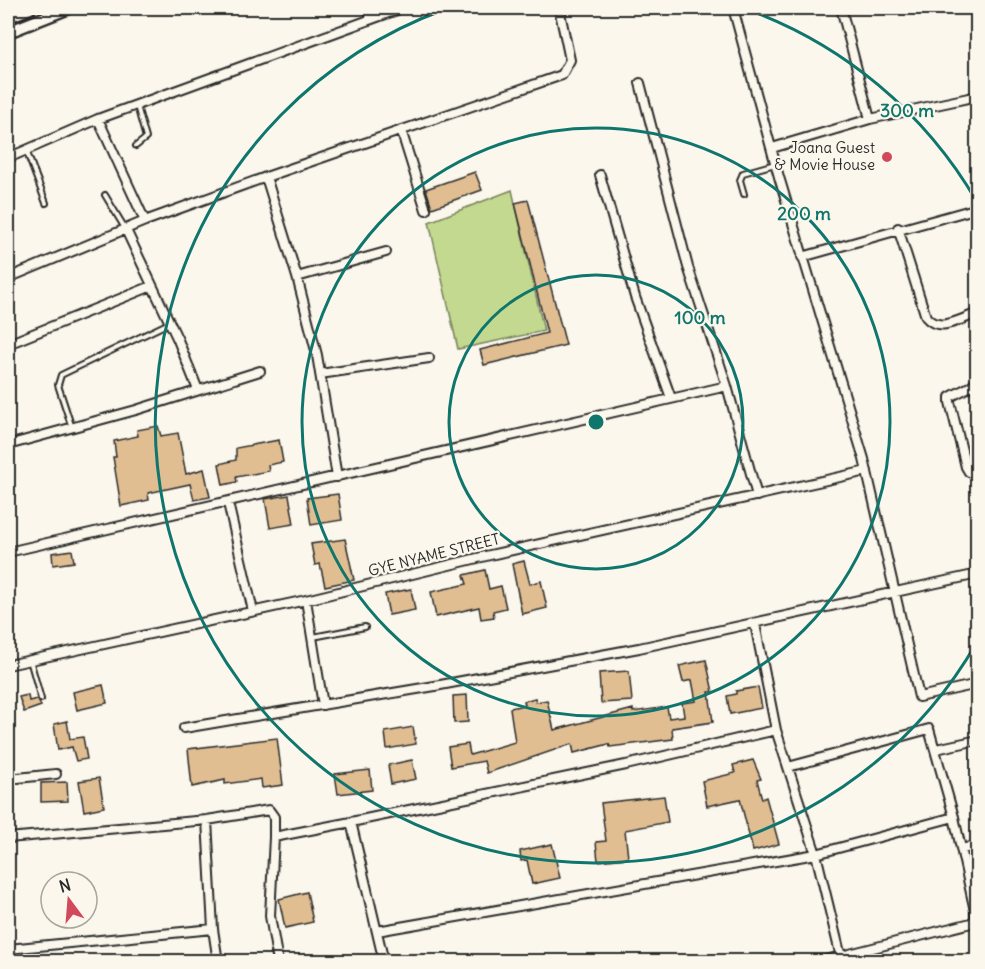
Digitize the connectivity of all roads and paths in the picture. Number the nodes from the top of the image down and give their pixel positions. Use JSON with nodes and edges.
{"nodes":[{"id":1,"x":30,"y":8,"type":"edge"},
{"id":2,"x":69,"y":8,"type":"edge"},
{"id":3,"x":368,"y":8,"type":"edge"},
{"id":4,"x":402,"y":8,"type":"edge"},
{"id":5,"x":559,"y":8,"type":"edge"},
{"id":6,"x":733,"y":8,"type":"edge"},
{"id":7,"x":841,"y":8,"type":"edge"},
{"id":8,"x":8,"y":17,"type":"edge"},
{"id":9,"x":371,"y":18,"type":"junction"},
{"id":10,"x":8,"y":32,"type":"edge"},
{"id":11,"x":640,"y":83,"type":"dead end"},
{"id":12,"x":978,"y":96,"type":"edge"},
{"id":13,"x":137,"y":105,"type":"junction"},
{"id":14,"x":98,"y":119,"type":"junction"},
{"id":15,"x":870,"y":119,"type":"junction"},
{"id":16,"x":401,"y":130,"type":"junction"},
{"id":17,"x":136,"y":146,"type":"dead end"},
{"id":18,"x":771,"y":148,"type":"junction"},
{"id":19,"x":26,"y":150,"type":"junction"},
{"id":20,"x":8,"y":158,"type":"edge"},
{"id":21,"x":776,"y":164,"type":"junction"},
{"id":22,"x":600,"y":175,"type":"dead end"},
{"id":23,"x":266,"y":177,"type":"junction"},
{"id":24,"x":744,"y":194,"type":"dead end"},
{"id":25,"x":105,"y":195,"type":"dead end"},
{"id":26,"x":46,"y":202,"type":"dead end"},
{"id":27,"x":978,"y":208,"type":"edge"},
{"id":28,"x":426,"y":210,"type":"dead end"},
{"id":29,"x":145,"y":221,"type":"junction"},
{"id":30,"x":898,"y":228,"type":"junction"},
{"id":31,"x":126,"y":230,"type":"junction"},
{"id":32,"x":386,"y":252,"type":"dead end"},
{"id":33,"x":802,"y":257,"type":"junction"},
{"id":34,"x":297,"y":277,"type":"junction"},
{"id":35,"x":8,"y":278,"type":"edge"},
{"id":36,"x":152,"y":286,"type":"junction"},
{"id":37,"x":978,"y":313,"type":"edge"},
{"id":38,"x":169,"y":323,"type":"junction"},
{"id":39,"x":8,"y":344,"type":"edge"},
{"id":40,"x":429,"y":358,"type":"dead end"},
{"id":41,"x":260,"y":371,"type":"dead end"},
{"id":42,"x":320,"y":374,"type":"junction"},
{"id":43,"x":978,"y":379,"type":"edge"},
{"id":44,"x":727,"y":386,"type":"junction"},
{"id":45,"x":198,"y":390,"type":"junction"},
{"id":46,"x":671,"y":398,"type":"junction"},
{"id":47,"x":72,"y":428,"type":"junction"},
{"id":48,"x":8,"y":445,"type":"edge"},
{"id":49,"x":867,"y":471,"type":"junction"},
{"id":50,"x":974,"y":472,"type":"edge"},
{"id":51,"x":337,"y":477,"type":"junction"},
{"id":52,"x":757,"y":496,"type":"junction"},
{"id":53,"x":228,"y":502,"type":"junction"},
{"id":54,"x":8,"y":552,"type":"edge"},
{"id":55,"x":978,"y":574,"type":"edge"},
{"id":56,"x":893,"y":593,"type":"junction"},
{"id":57,"x":306,"y":600,"type":"junction"},
{"id":58,"x":253,"y":612,"type":"junction"},
{"id":59,"x":755,"y":624,"type":"junction"},
{"id":60,"x":365,"y":627,"type":"dead end"},
{"id":61,"x":312,"y":638,"type":"junction"},
{"id":62,"x":30,"y":659,"type":"junction"},
{"id":63,"x":8,"y":665,"type":"edge"},
{"id":64,"x":978,"y":684,"type":"edge"},
{"id":65,"x":41,"y":699,"type":"dead end"},
{"id":66,"x":323,"y":705,"type":"junction"},
{"id":67,"x":184,"y":728,"type":"dead end"},
{"id":68,"x":776,"y":730,"type":"junction"},
{"id":69,"x":978,"y":740,"type":"edge"},
{"id":70,"x":936,"y":749,"type":"junction"},
{"id":71,"x":788,"y":767,"type":"junction"},
{"id":72,"x":56,"y":774,"type":"dead end"},
{"id":73,"x":8,"y":779,"type":"edge"},
{"id":74,"x":954,"y":817,"type":"junction"},
{"id":75,"x":207,"y":820,"type":"junction"},
{"id":76,"x":351,"y":822,"type":"junction"},
{"id":77,"x":274,"y":837,"type":"junction"},
{"id":78,"x":8,"y":838,"type":"edge"},
{"id":79,"x":978,"y":845,"type":"edge"},
{"id":80,"x":962,"y":849,"type":"junction"},
{"id":81,"x":816,"y":854,"type":"junction"},
{"id":82,"x":213,"y":929,"type":"junction"},
{"id":83,"x":377,"y":931,"type":"junction"},
{"id":84,"x":8,"y":949,"type":"edge"},
{"id":85,"x":841,"y":957,"type":"junction"},
{"id":86,"x":218,"y":962,"type":"edge"},
{"id":87,"x":278,"y":962,"type":"edge"},
{"id":88,"x":384,"y":962,"type":"edge"},
{"id":89,"x":818,"y":962,"type":"edge"}],
"edges":[{"from":1,"to":8,"type":"street"},
{"from":2,"to":10,"type":"street"},
{"from":3,"to":9,"type":"street"},
{"from":4,"to":9,"type":"street"},
{"from":5,"to":16,"type":"street"},
{"from":6,"to":18,"type":"street"},
{"from":7,"to":15,"type":"street"},
{"from":9,"to":13,"type":"street"},
{"from":11,"to":44,"type":"street"},
{"from":12,"to":15,"type":"street"},
{"from":13,"to":14,"type":"street"},
{"from":13,"to":17,"type":"lane"},
{"from":14,"to":19,"type":"street"},
{"from":14,"to":29,"type":"street"},
{"from":15,"to":18,"type":"street"},
{"from":16,"to":23,"type":"street"},
{"from":16,"to":28,"type":"street"},
{"from":18,"to":21,"type":"street"},
{"from":19,"to":20,"type":"street"},
{"from":19,"to":26,"type":"lane"},
{"from":21,"to":24,"type":"lane"},
{"from":21,"to":33,"type":"street"},
{"from":22,"to":46,"type":"street"},
{"from":23,"to":29,"type":"street"},
{"from":23,"to":34,"type":"street"},
{"from":25,"to":31,"type":"lane"},
{"from":27,"to":30,"type":"street"},
{"from":29,"to":31,"type":"street"},
{"from":30,"to":33,"type":"street"},
{"from":30,"to":37,"type":"street"},
{"from":31,"to":35,"type":"street"},
{"from":31,"to":36,"type":"street"},
{"from":32,"to":34,"type":"street"},
{"from":33,"to":49,"type":"street"},
{"from":34,"to":42,"type":"street"},
{"from":36,"to":38,"type":"street"},
{"from":36,"to":39,"type":"street"},
{"from":38,"to":45,"type":"street"},
{"from":38,"to":47,"type":"lane"},
{"from":40,"to":42,"type":"street"},
{"from":41,"to":45,"type":"street"},
{"from":42,"to":51,"type":"street"},
{"from":43,"to":50,"type":"street"},
{"from":44,"to":46,"type":"street"},
{"from":44,"to":52,"type":"street"},
{"from":45,"to":47,"type":"street"},
{"from":46,"to":51,"type":"street"},
{"from":47,"to":48,"type":"street"},
{"from":49,"to":52,"type":"street","name":"GYE NYAME STREET"},
{"from":49,"to":56,"type":"street"},
{"from":51,"to":53,"type":"street"},
{"from":52,"to":57,"type":"street","name":"GYE NYAME STREET"},
{"from":53,"to":54,"type":"street"},
{"from":53,"to":58,"type":"street"},
{"from":55,"to":56,"type":"street"},
{"from":56,"to":59,"type":"street"},
{"from":56,"to":64,"type":"street"},
{"from":57,"to":58,"type":"street","name":"GYE NYAME STREET"},
{"from":57,"to":61,"type":"street"},
{"from":58,"to":62,"type":"street","name":"GYE NYAME STREET"},
{"from":59,"to":66,"type":"street"},
{"from":59,"to":68,"type":"street"},
{"from":60,"to":61,"type":"lane"},
{"from":61,"to":66,"type":"street"},
{"from":62,"to":63,"type":"street","name":"GYE NYAME STREET"},
{"from":62,"to":65,"type":"lane"},
{"from":66,"to":67,"type":"street"},
{"from":68,"to":71,"type":"street"},
{"from":68,"to":76,"type":"street"},
{"from":69,"to":70,"type":"street"},
{"from":70,"to":71,"type":"street"},
{"from":70,"to":74,"type":"street"},
{"from":71,"to":81,"type":"street"},
{"from":72,"to":73,"type":"street"},
{"from":74,"to":80,"type":"street"},
{"from":74,"to":81,"type":"street"},
{"from":75,"to":77,"type":"street"},
{"from":75,"to":78,"type":"street"},
{"from":75,"to":82,"type":"street"},
{"from":76,"to":77,"type":"street"},
{"from":76,"to":83,"type":"street"},
{"from":77,"to":87,"type":"street"},
{"from":79,"to":80,"type":"street"},
{"from":80,"to":85,"type":"street"},
{"from":81,"to":83,"type":"street"},
{"from":81,"to":85,"type":"street"},
{"from":82,"to":84,"type":"street"},
{"from":82,"to":86,"type":"street"},
{"from":83,"to":88,"type":"street"},
{"from":85,"to":89,"type":"street"}]}
